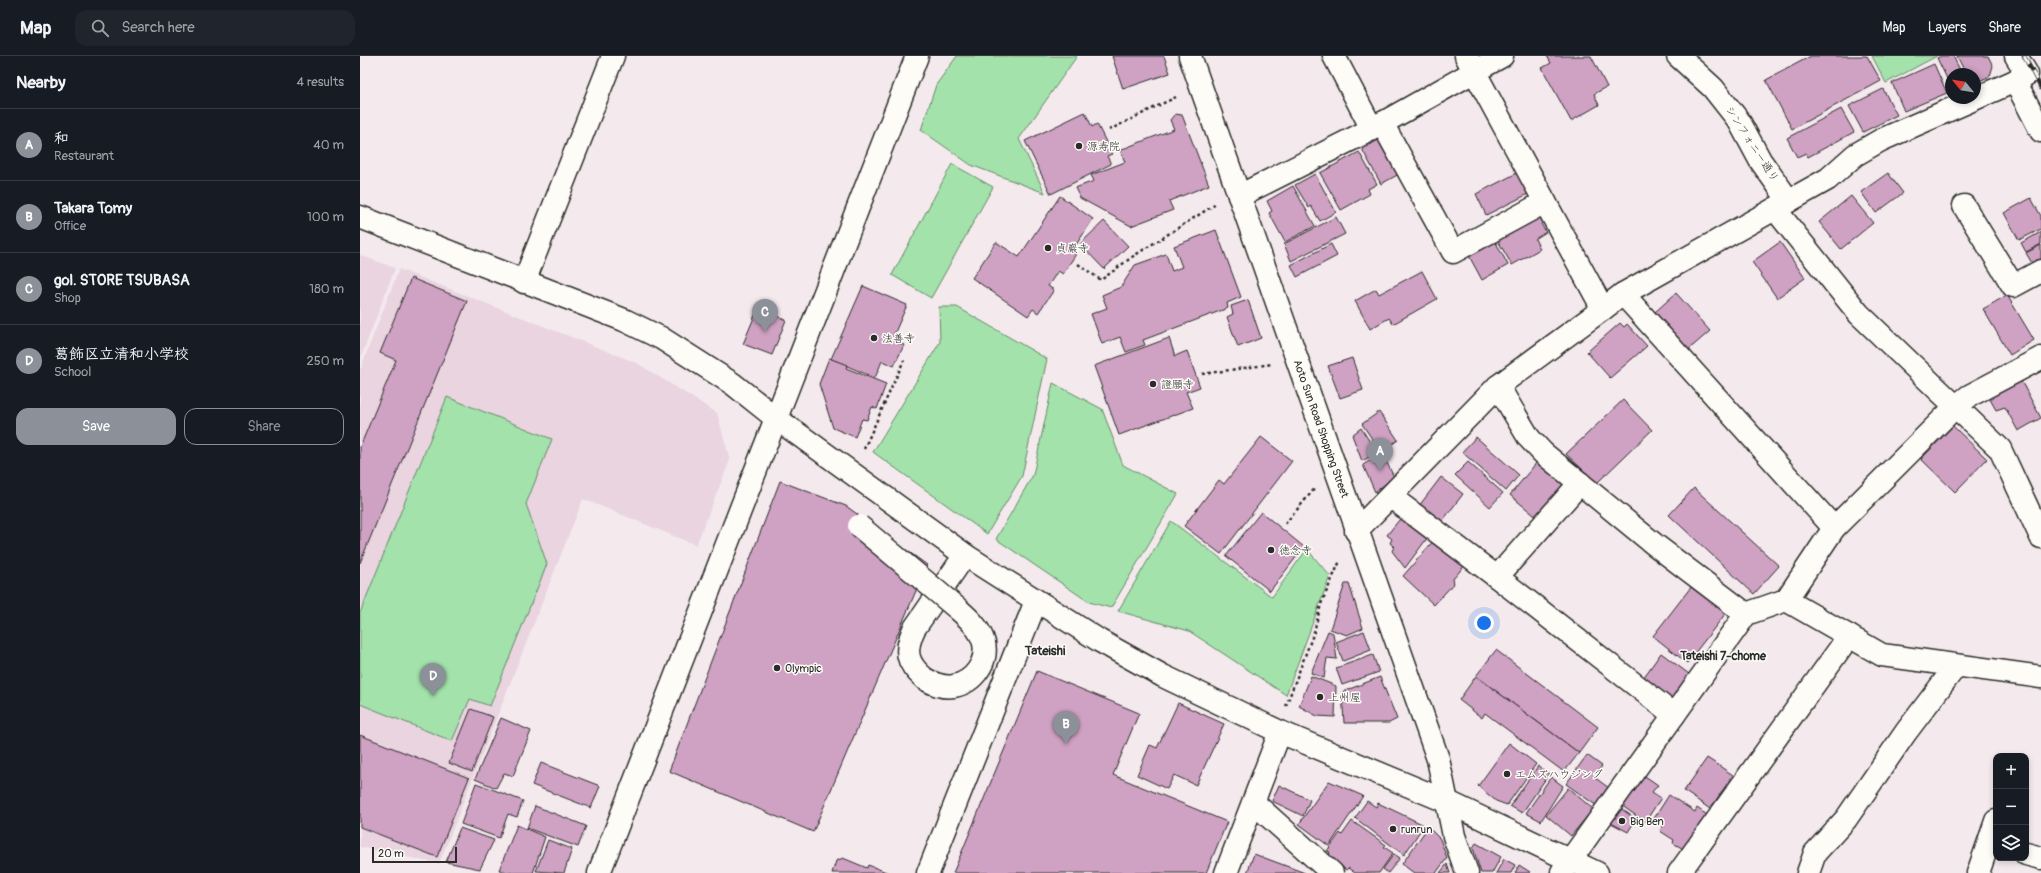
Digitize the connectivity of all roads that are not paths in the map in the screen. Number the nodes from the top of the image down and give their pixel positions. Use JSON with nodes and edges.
{"nodes":[{"id":1,"x":613,"y":56,"type":"edge"},
{"id":2,"x":917,"y":56,"type":"edge"},
{"id":3,"x":1190,"y":56,"type":"edge"},
{"id":4,"x":1334,"y":56,"type":"edge"},
{"id":5,"x":1502,"y":56,"type":"edge"},
{"id":6,"x":1678,"y":56,"type":"edge"},
{"id":7,"x":1470,"y":64,"type":"edge"},
{"id":8,"x":2019,"y":70,"type":"edge"},
{"id":9,"x":1377,"y":126,"type":"junction"},
{"id":10,"x":2041,"y":131,"type":"edge"},
{"id":11,"x":1229,"y":199,"type":"junction"},
{"id":12,"x":1545,"y":202,"type":"junction"},
{"id":13,"x":1782,"y":205,"type":"junction"},
{"id":14,"x":1964,"y":206,"type":"dead end"},
{"id":15,"x":360,"y":217,"type":"edge"},
{"id":16,"x":2041,"y":270,"type":"edge"},
{"id":17,"x":524,"y":282,"type":"junction"},
{"id":18,"x":1623,"y":294,"type":"junction"},
{"id":19,"x":1603,"y":309,"type":"junction"},
{"id":20,"x":2041,"y":358,"type":"edge"},
{"id":21,"x":1498,"y":386,"type":"junction"},
{"id":22,"x":1955,"y":407,"type":"junction"},
{"id":23,"x":777,"y":418,"type":"junction"},
{"id":24,"x":1580,"y":482,"type":"junction"},
{"id":25,"x":1391,"y":497,"type":"junction"},
{"id":26,"x":859,"y":526,"type":"dead end"},
{"id":27,"x":1834,"y":528,"type":"junction"},
{"id":28,"x":1356,"y":531,"type":"junction"},
{"id":29,"x":2041,"y":537,"type":"edge"},
{"id":30,"x":965,"y":555,"type":"junction"},
{"id":31,"x":1497,"y":577,"type":"junction"},
{"id":32,"x":1786,"y":600,"type":"junction"},
{"id":33,"x":1036,"y":601,"type":"junction"},
{"id":34,"x":1746,"y":614,"type":"junction"},
{"id":35,"x":1849,"y":636,"type":"junction"},
{"id":36,"x":1956,"y":666,"type":"junction"},
{"id":37,"x":2041,"y":677,"type":"edge"},
{"id":38,"x":1674,"y":715,"type":"junction"},
{"id":39,"x":1280,"y":732,"type":"junction"},
{"id":40,"x":1448,"y":802,"type":"junction"},
{"id":41,"x":1254,"y":803,"type":"junction"},
{"id":42,"x":1995,"y":825,"type":"edge"},
{"id":43,"x":1992,"y":844,"type":"edge"},
{"id":44,"x":2029,"y":855,"type":"edge"},
{"id":45,"x":2041,"y":858,"type":"edge"},
{"id":46,"x":1566,"y":867,"type":"edge"},
{"id":47,"x":599,"y":873,"type":"edge"},
{"id":48,"x":928,"y":873,"type":"edge"},
{"id":49,"x":1226,"y":873,"type":"edge"},
{"id":50,"x":1332,"y":873,"type":"edge"},
{"id":51,"x":1467,"y":873,"type":"edge"},
{"id":52,"x":1597,"y":873,"type":"edge"},
{"id":53,"x":1679,"y":873,"type":"edge"},
{"id":54,"x":1808,"y":873,"type":"edge"},
{"id":55,"x":1978,"y":873,"type":"edge"}],
"edges":[{"from":1,"to":17,"type":"street"},
{"from":2,"to":23,"type":"street"},
{"from":3,"to":11,"type":"street","name":"Aoto Sun Road Shopping Street"},
{"from":4,"to":9,"type":"street"},
{"from":5,"to":7,"type":"street"},
{"from":6,"to":13,"type":"street","name":"シンフォニー通り"},
{"from":7,"to":9,"type":"street"},
{"from":7,"to":12,"type":"street"},
{"from":8,"to":10,"type":"street"},
{"from":8,"to":13,"type":"street"},
{"from":9,"to":11,"type":"street"},
{"from":9,"to":12,"type":"street"},
{"from":11,"to":28,"type":"street","name":"Aoto Sun Road Shopping Street"},
{"from":12,"to":19,"type":"street"},
{"from":13,"to":18,"type":"street"},
{"from":13,"to":22,"type":"street","name":"シンフォニー通り"},
{"from":14,"to":16,"type":"street"},
{"from":15,"to":17,"type":"street"},
{"from":17,"to":23,"type":"street"},
{"from":18,"to":19,"type":"street"},
{"from":18,"to":27,"type":"street"},
{"from":19,"to":21,"type":"street"},
{"from":20,"to":22,"type":"street"},
{"from":21,"to":24,"type":"street"},
{"from":21,"to":25,"type":"street"},
{"from":22,"to":27,"type":"street"},
{"from":22,"to":29,"type":"street","name":"シンフォニー通り"},
{"from":23,"to":30,"type":"street"},
{"from":23,"to":47,"type":"street"},
{"from":24,"to":31,"type":"street"},
{"from":24,"to":34,"type":"street"},
{"from":25,"to":28,"type":"street"},
{"from":25,"to":31,"type":"street"},
{"from":26,"to":30,"type":"street","bridge":true},
{"from":27,"to":32,"type":"street"},
{"from":28,"to":40,"type":"street","name":"Aoto Sun Road Shopping Street"},
{"from":30,"to":33,"type":"street"},
{"from":31,"to":38,"type":"street"},
{"from":32,"to":34,"type":"street"},
{"from":32,"to":35,"type":"street"},
{"from":33,"to":39,"type":"street"},
{"from":33,"to":48,"type":"street"},
{"from":34,"to":38,"type":"street"},
{"from":35,"to":36,"type":"street"},
{"from":35,"to":53,"type":"street"},
{"from":36,"to":37,"type":"street"},
{"from":36,"to":54,"type":"street"},
{"from":38,"to":46,"type":"street"},
{"from":39,"to":40,"type":"street"},
{"from":39,"to":41,"type":"street"},
{"from":40,"to":46,"type":"street"},
{"from":40,"to":51,"type":"street","name":"Aoto Sun Road Shopping Street"},
{"from":41,"to":49,"type":"street"},
{"from":41,"to":50,"type":"street"},
{"from":42,"to":43,"type":"street"},
{"from":43,"to":55,"type":"street"},
{"from":44,"to":45,"type":"street"},
{"from":46,"to":52,"type":"street"}]}
